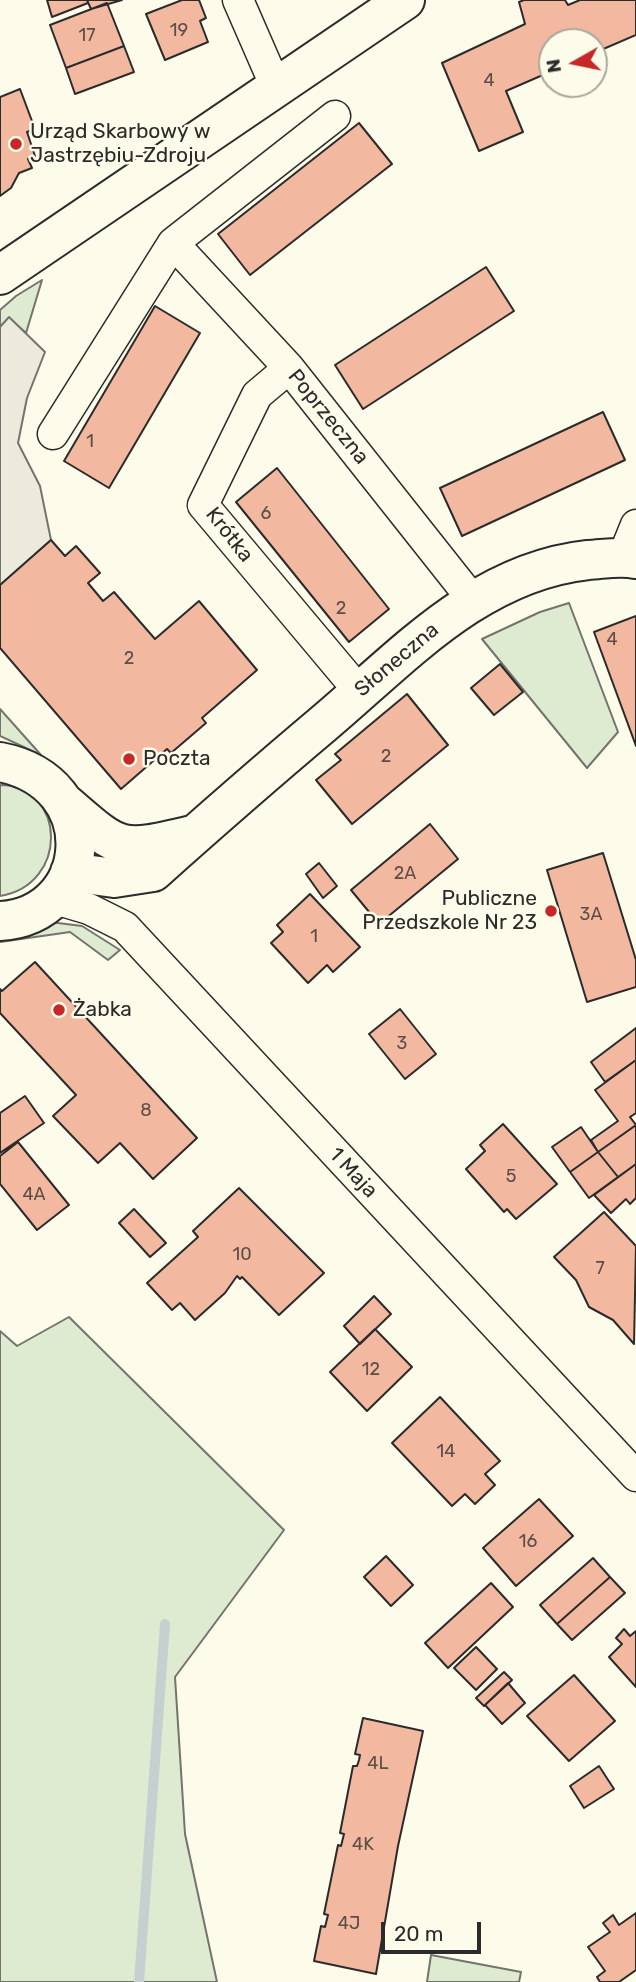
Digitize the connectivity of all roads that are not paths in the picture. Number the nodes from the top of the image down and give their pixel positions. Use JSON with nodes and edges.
{"nodes":[{"id":1,"x":238,"y":0,"type":"edge"},
{"id":2,"x":405,"y":0,"type":"edge"},
{"id":3,"x":276,"y":87,"type":"junction"},
{"id":4,"x":335,"y":116,"type":"dead end"},
{"id":5,"x":173,"y":243,"type":"junction"},
{"id":6,"x":0,"y":275,"type":"edge"},
{"id":7,"x":289,"y":368,"type":"junction"},
{"id":8,"x":53,"y":434,"type":"dead end"},
{"id":9,"x":632,"y":547,"type":"edge"},
{"id":10,"x":472,"y":600,"type":"junction"},
{"id":11,"x":359,"y":691,"type":"junction"},
{"id":12,"x":8,"y":759,"type":"edge"},
{"id":13,"x":66,"y":804,"type":"junction"},
{"id":14,"x":194,"y":835,"type":"junction"},
{"id":15,"x":61,"y":885,"type":"junction"},
{"id":16,"x":0,"y":921,"type":"edge"},
{"id":17,"x":636,"y":1476,"type":"edge"}],
"edges":[{"from":1,"to":3,"type":"street"},
{"from":2,"to":3,"type":"street"},
{"from":3,"to":6,"type":"street"},
{"from":4,"to":5,"type":"street"},
{"from":5,"to":7,"type":"street","name":"Poprzeczna"},
{"from":5,"to":8,"type":"street"},
{"from":7,"to":10,"type":"street","name":"Poprzeczna"},
{"from":7,"to":11,"type":"street","name":"Krótka"},
{"from":9,"to":10,"type":"street","name":"Słoneczna"},
{"from":10,"to":11,"type":"street","name":"Słoneczna"},
{"from":11,"to":14,"type":"street","name":"Słoneczna"},
{"from":12,"to":13,"type":"street","name":"Słoneczna"},
{"from":13,"to":14,"type":"street","name":"Słoneczna"},
{"from":13,"to":15,"type":"street"},
{"from":14,"to":15,"type":"street","name":"Słoneczna"},
{"from":15,"to":16,"type":"street"},
{"from":15,"to":17,"type":"street","name":"1 Maja"}]}
